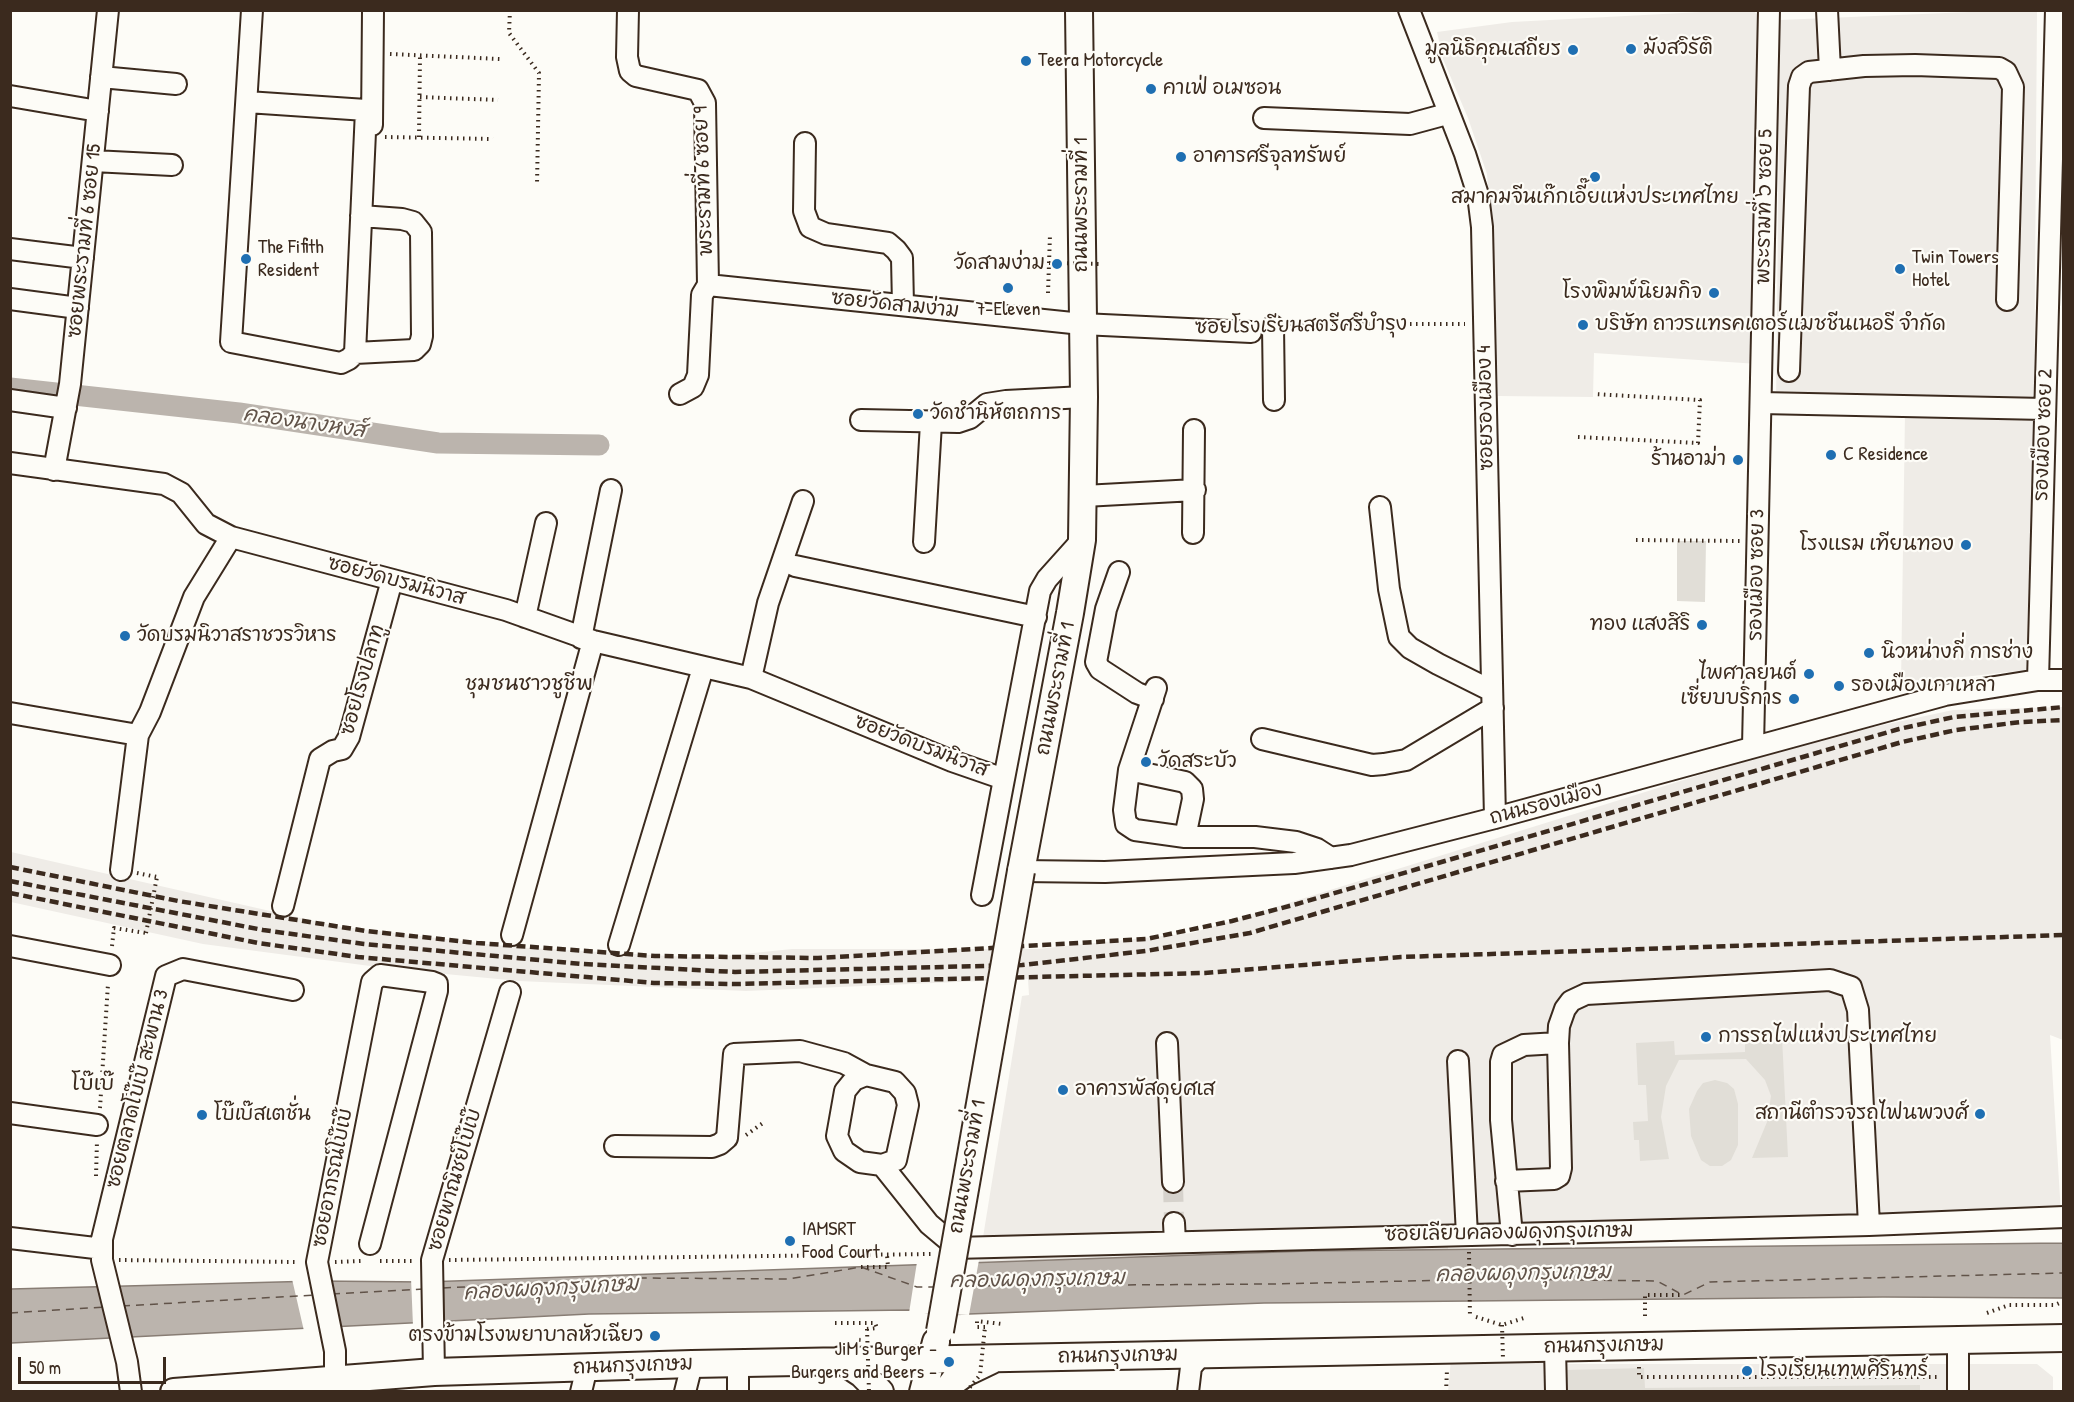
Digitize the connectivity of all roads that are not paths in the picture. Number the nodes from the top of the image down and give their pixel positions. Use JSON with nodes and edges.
{"nodes":[{"id":1,"x":108,"y":10,"type":"edge"},
{"id":2,"x":252,"y":10,"type":"edge"},
{"id":3,"x":373,"y":10,"type":"edge"},
{"id":4,"x":628,"y":10,"type":"edge"},
{"id":5,"x":1080,"y":10,"type":"edge"},
{"id":6,"x":1409,"y":10,"type":"edge"},
{"id":7,"x":1769,"y":10,"type":"edge"},
{"id":8,"x":1827,"y":10,"type":"edge"},
{"id":9,"x":2056,"y":10,"type":"edge"},
{"id":10,"x":1830,"y":70,"type":"junction"},
{"id":11,"x":101,"y":77,"type":"junction"},
{"id":12,"x":176,"y":84,"type":"dead end"},
{"id":13,"x":10,"y":96,"type":"edge"},
{"id":14,"x":247,"y":102,"type":"junction"},
{"id":15,"x":98,"y":111,"type":"junction"},
{"id":16,"x":1448,"y":114,"type":"junction"},
{"id":17,"x":1264,"y":118,"type":"dead end"},
{"id":18,"x":372,"y":137,"type":"road end"},
{"id":19,"x":805,"y":143,"type":"dead end"},
{"id":20,"x":93,"y":161,"type":"junction"},
{"id":21,"x":172,"y":165,"type":"dead end"},
{"id":22,"x":361,"y":216,"type":"junction"},
{"id":23,"x":10,"y":249,"type":"edge"},
{"id":24,"x":83,"y":258,"type":"junction"},
{"id":25,"x":708,"y":285,"type":"junction"},
{"id":26,"x":10,"y":299,"type":"edge"},
{"id":27,"x":2007,"y":300,"type":"dead end"},
{"id":28,"x":903,"y":305,"type":"junction"},
{"id":29,"x":78,"y":308,"type":"junction"},
{"id":30,"x":1082,"y":324,"type":"junction"},
{"id":31,"x":1273,"y":326,"type":"road end"},
{"id":32,"x":1251,"y":332,"type":"dead end"},
{"id":33,"x":355,"y":353,"type":"junction"},
{"id":34,"x":1789,"y":371,"type":"dead end"},
{"id":35,"x":680,"y":394,"type":"dead end"},
{"id":36,"x":1084,"y":398,"type":"junction"},
{"id":37,"x":10,"y":400,"type":"edge"},
{"id":38,"x":1274,"y":400,"type":"dead end"},
{"id":39,"x":1761,"y":403,"type":"junction"},
{"id":40,"x":66,"y":407,"type":"junction"},
{"id":41,"x":2045,"y":408,"type":"junction"},
{"id":42,"x":861,"y":420,"type":"dead end"},
{"id":43,"x":931,"y":423,"type":"junction"},
{"id":44,"x":1194,"y":430,"type":"dead end"},
{"id":45,"x":10,"y":463,"type":"edge"},
{"id":46,"x":54,"y":470,"type":"junction"},
{"id":47,"x":611,"y":490,"type":"dead end"},
{"id":48,"x":1195,"y":490,"type":"junction"},
{"id":49,"x":1084,"y":496,"type":"junction"},
{"id":50,"x":803,"y":501,"type":"dead end"},
{"id":51,"x":1380,"y":507,"type":"dead end"},
{"id":52,"x":546,"y":523,"type":"dead end"},
{"id":53,"x":1193,"y":533,"type":"dead end"},
{"id":54,"x":231,"y":537,"type":"junction"},
{"id":55,"x":1082,"y":540,"type":"junction"},
{"id":56,"x":924,"y":543,"type":"dead end"},
{"id":57,"x":795,"y":566,"type":"dead end"},
{"id":58,"x":1119,"y":572,"type":"dead end"},
{"id":59,"x":392,"y":579,"type":"junction"},
{"id":60,"x":525,"y":617,"type":"junction"},
{"id":61,"x":1036,"y":617,"type":"junction"},
{"id":62,"x":587,"y":639,"type":"junction"},
{"id":63,"x":703,"y":668,"type":"junction"},
{"id":64,"x":751,"y":678,"type":"junction"},
{"id":65,"x":2038,"y":680,"type":"junction"},
{"id":66,"x":2064,"y":680,"type":"edge"},
{"id":67,"x":1492,"y":699,"type":"junction"},
{"id":68,"x":10,"y":713,"type":"edge"},
{"id":69,"x":138,"y":735,"type":"junction"},
{"id":70,"x":1262,"y":739,"type":"dead end"},
{"id":71,"x":1753,"y":746,"type":"junction"},
{"id":72,"x":1129,"y":770,"type":"junction"},
{"id":73,"x":1004,"y":779,"type":"junction"},
{"id":74,"x":1495,"y":818,"type":"junction"},
{"id":75,"x":1185,"y":837,"type":"junction"},
{"id":76,"x":1331,"y":858,"type":"junction"},
{"id":77,"x":121,"y":870,"type":"dead end"},
{"id":78,"x":1021,"y":871,"type":"junction"},
{"id":79,"x":982,"y":895,"type":"dead end"},
{"id":80,"x":283,"y":906,"type":"dead end"},
{"id":81,"x":512,"y":935,"type":"dead end"},
{"id":82,"x":620,"y":945,"type":"dead end"},
{"id":83,"x":10,"y":946,"type":"edge"},
{"id":84,"x":110,"y":965,"type":"road end"},
{"id":85,"x":292,"y":990,"type":"dead end"},
{"id":86,"x":510,"y":992,"type":"dead end"},
{"id":87,"x":1167,"y":1043,"type":"dead end"},
{"id":88,"x":1558,"y":1043,"type":"junction"},
{"id":89,"x":1458,"y":1061,"type":"dead end"},
{"id":90,"x":866,"y":1075,"type":"junction"},
{"id":91,"x":10,"y":1113,"type":"edge"},
{"id":92,"x":97,"y":1125,"type":"road end"},
{"id":93,"x":615,"y":1146,"type":"dead end"},
{"id":94,"x":882,"y":1165,"type":"junction"},
{"id":95,"x":1506,"y":1181,"type":"junction"},
{"id":96,"x":1173,"y":1182,"type":"tunnel mouth"},
{"id":97,"x":2064,"y":1217,"type":"edge"},
{"id":98,"x":1869,"y":1225,"type":"junction"},
{"id":99,"x":1512,"y":1235,"type":"junction"},
{"id":100,"x":10,"y":1238,"type":"edge"},
{"id":101,"x":1468,"y":1240,"type":"junction"},
{"id":102,"x":953,"y":1249,"type":"junction"},
{"id":103,"x":99,"y":1254,"type":"junction"},
{"id":104,"x":369,"y":1256,"type":"road end"},
{"id":105,"x":2064,"y":1338,"type":"edge"},
{"id":106,"x":1958,"y":1339,"type":"junction"},
{"id":107,"x":1555,"y":1347,"type":"junction"},
{"id":108,"x":1201,"y":1355,"type":"junction"},
{"id":109,"x":930,"y":1357,"type":"junction"},
{"id":110,"x":1000,"y":1357,"type":"junction"},
{"id":111,"x":841,"y":1360,"type":"junction"},
{"id":112,"x":738,"y":1363,"type":"junction"},
{"id":113,"x":692,"y":1364,"type":"junction"},
{"id":114,"x":434,"y":1372,"type":"junction"},
{"id":115,"x":584,"y":1379,"type":"edge"},
{"id":116,"x":1958,"y":1384,"type":"edge"},
{"id":117,"x":333,"y":1385,"type":"edge"},
{"id":118,"x":131,"y":1392,"type":"edge"},
{"id":119,"x":174,"y":1392,"type":"edge"},
{"id":120,"x":685,"y":1392,"type":"edge"},
{"id":121,"x":738,"y":1392,"type":"edge"},
{"id":122,"x":880,"y":1392,"type":"edge"},
{"id":123,"x":923,"y":1392,"type":"edge"},
{"id":124,"x":946,"y":1392,"type":"edge"},
{"id":125,"x":1188,"y":1392,"type":"edge"},
{"id":126,"x":1556,"y":1392,"type":"edge"}],
"edges":[{"from":1,"to":11,"type":"street","name":"ซอยพระรามที่ 6 ซอย 15"},
{"from":2,"to":14,"type":"street"},
{"from":3,"to":18,"type":"street"},
{"from":4,"to":25,"type":"street","name":"พระรามที่ 6 ซอย 9"},
{"from":5,"to":30,"type":"main road","name":"ถนนพระรามที่ 1"},
{"from":6,"to":16,"type":"street","name":"ซอยรองเมือง 4"},
{"from":7,"to":39,"type":"street","name":"พระรามที่ ๖ ซอย 5"},
{"from":8,"to":10,"type":"street"},
{"from":9,"to":41,"type":"street","name":"รองเมือง ซอย 2"},
{"from":10,"to":27,"type":"street"},
{"from":10,"to":34,"type":"street"},
{"from":11,"to":12,"type":"street"},
{"from":11,"to":15,"type":"street","name":"ซอยพระรามที่ 6 ซอย 15"},
{"from":13,"to":15,"type":"street"},
{"from":14,"to":22,"type":"street"},
{"from":14,"to":33,"type":"street"},
{"from":15,"to":20,"type":"street","name":"ซอยพระรามที่ 6 ซอย 15"},
{"from":16,"to":17,"type":"street"},
{"from":16,"to":67,"type":"street","name":"ซอยรองเมือง 4"},
{"from":19,"to":28,"type":"street"},
{"from":20,"to":21,"type":"street"},
{"from":20,"to":24,"type":"street","name":"ซอยพระรามที่ 6 ซอย 15"},
{"from":22,"to":33,"type":"street"},
{"from":22,"to":33,"type":"street"},
{"from":23,"to":24,"type":"street"},
{"from":24,"to":29,"type":"street","name":"ซอยพระรามที่ 6 ซอย 15"},
{"from":25,"to":28,"type":"street","name":"ซอยวัดสามง่าม"},
{"from":25,"to":35,"type":"street","name":"พระรามที่ 6 ซอย 9"},
{"from":26,"to":29,"type":"street"},
{"from":28,"to":30,"type":"street","name":"ซอยวัดสามง่าม"},
{"from":29,"to":40,"type":"street","name":"ซอยพระรามที่ 6 ซอย 15"},
{"from":30,"to":32,"type":"street","name":"ซอยโรงเรียนสตรีศรีบำรุง"},
{"from":30,"to":36,"type":"main road","name":"ถนนพระรามที่ 1"},
{"from":31,"to":38,"type":"street"},
{"from":36,"to":43,"type":"street"},
{"from":36,"to":49,"type":"main road","name":"ถนนพระรามที่ 1"},
{"from":37,"to":40,"type":"street"},
{"from":39,"to":41,"type":"street"},
{"from":39,"to":71,"type":"street","name":"รองเมือง ซอย 3"},
{"from":40,"to":46,"type":"street","name":"ซอยพระรามที่ 6 ซอย 15"},
{"from":41,"to":65,"type":"street","name":"รองเมือง ซอย 2"},
{"from":42,"to":43,"type":"street"},
{"from":43,"to":56,"type":"street"},
{"from":44,"to":48,"type":"street"},
{"from":45,"to":46,"type":"street","name":"ซอยวัดบรมนิวาส"},
{"from":46,"to":54,"type":"street","name":"ซอยวัดบรมนิวาส"},
{"from":47,"to":62,"type":"street"},
{"from":48,"to":49,"type":"street"},
{"from":48,"to":53,"type":"street"},
{"from":49,"to":55,"type":"main road","name":"ถนนพระรามที่ 1"},
{"from":50,"to":64,"type":"street"},
{"from":51,"to":67,"type":"street"},
{"from":52,"to":60,"type":"street"},
{"from":54,"to":59,"type":"street","name":"ซอยวัดบรมนิวาส"},
{"from":54,"to":69,"type":"street"},
{"from":55,"to":61,"type":"street","name":"ซอยวัดบรมนิวาส"},
{"from":55,"to":78,"type":"main road","name":"ถนนพระรามที่ 1"},
{"from":57,"to":61,"type":"street"},
{"from":58,"to":72,"type":"street"},
{"from":59,"to":60,"type":"street","name":"ซอยวัดบรมนิวาส"},
{"from":59,"to":80,"type":"street","name":"ซอยโรงปลาทู"},
{"from":60,"to":62,"type":"street","name":"ซอยวัดบรมนิวาส"},
{"from":61,"to":73,"type":"street","name":"ซอยวัดบรมนิวาส"},
{"from":62,"to":63,"type":"street","name":"ซอยวัดบรมนิวาส"},
{"from":62,"to":81,"type":"street"},
{"from":63,"to":64,"type":"street","name":"ซอยวัดบรมนิวาส"},
{"from":63,"to":82,"type":"street"},
{"from":64,"to":73,"type":"street","name":"ซอยวัดบรมนิวาส"},
{"from":65,"to":66,"type":"street","name":"ถนนรองเมือง"},
{"from":65,"to":71,"type":"street","name":"ถนนรองเมือง"},
{"from":67,"to":70,"type":"street"},
{"from":67,"to":74,"type":"street","name":"ซอยรองเมือง 4"},
{"from":68,"to":69,"type":"street"},
{"from":69,"to":77,"type":"street"},
{"from":71,"to":74,"type":"street","name":"ถนนรองเมือง"},
{"from":72,"to":75,"type":"street"},
{"from":72,"to":75,"type":"street"},
{"from":73,"to":79,"type":"street"},
{"from":74,"to":76,"type":"street","name":"ถนนรองเมือง"},
{"from":75,"to":76,"type":"street"},
{"from":76,"to":78,"type":"street","name":"ถนนรองเมือง"},
{"from":78,"to":102,"type":"main road","name":"ถนนพระรามที่ 1","bridge":true},
{"from":83,"to":84,"type":"street"},
{"from":85,"to":103,"type":"street","name":"ซอยตลาดโบ๊เบ๊ สะพาน 3"},
{"from":86,"to":114,"type":"street","name":"ซอยพาณิชย์โบ๊เบ๊"},
{"from":87,"to":96,"type":"street"},
{"from":88,"to":95,"type":"street"},
{"from":88,"to":95,"type":"street"},
{"from":88,"to":98,"type":"street"},
{"from":89,"to":101,"type":"street"},
{"from":90,"to":93,"type":"street"},
{"from":90,"to":94,"type":"street"},
{"from":90,"to":94,"type":"street"},
{"from":91,"to":92,"type":"street"},
{"from":94,"to":102,"type":"street"},
{"from":95,"to":99,"type":"street"},
{"from":97,"to":98,"type":"street","name":"ซอยเลียบคลองผดุงกรุงเกษม"},
{"from":98,"to":99,"type":"street","name":"ซอยเลียบคลองผดุงกรุงเกษม"},
{"from":99,"to":101,"type":"street","name":"ซอยเลียบคลองผดุงกรุงเกษม"},
{"from":100,"to":103,"type":"street"},
{"from":101,"to":102,"type":"street","name":"ซอยเลียบคลองผดุงกรุงเกษม"},
{"from":102,"to":109,"type":"main road","name":"ถนนพระรามที่ 1","bridge":true},
{"from":103,"to":118,"type":"street","name":"ซอยตลาดโบ๊เบ๊ สะพาน 3"},
{"from":104,"to":117,"type":"street","name":"ซอยอาภรณ์โบ๊เบ๊"},
{"from":105,"to":106,"type":"main road","name":"ถนนกรุงเกษม"},
{"from":106,"to":107,"type":"main road","name":"ถนนกรุงเกษม"},
{"from":106,"to":116,"type":"street"},
{"from":107,"to":108,"type":"main road","name":"ถนนกรุงเกษม"},
{"from":107,"to":126,"type":"street"},
{"from":108,"to":110,"type":"main road","name":"ถนนกรุงเกษม"},
{"from":108,"to":125,"type":"street"},
{"from":109,"to":110,"type":"main road","name":"ถนนกรุงเกษม"},
{"from":109,"to":111,"type":"main road","name":"ถนนกรุงเกษม"},
{"from":109,"to":123,"type":"main road","name":"ถนนพระรามที่ 1"},
{"from":110,"to":124,"type":"main road"},
{"from":111,"to":112,"type":"main road","name":"ถนนกรุงเกษม"},
{"from":111,"to":122,"type":"main road"},
{"from":112,"to":113,"type":"main road","name":"ถนนกรุงเกษม"},
{"from":112,"to":121,"type":"street"},
{"from":113,"to":115,"type":"main road","name":"ถนนกรุงเกษม"},
{"from":113,"to":120,"type":"street"},
{"from":114,"to":115,"type":"main road","name":"ถนนกรุงเกษม"},
{"from":114,"to":117,"type":"main road","name":"ถนนกรุงเกษม"},
{"from":117,"to":119,"type":"main road","name":"ถนนกรุงเกษม"}]}
